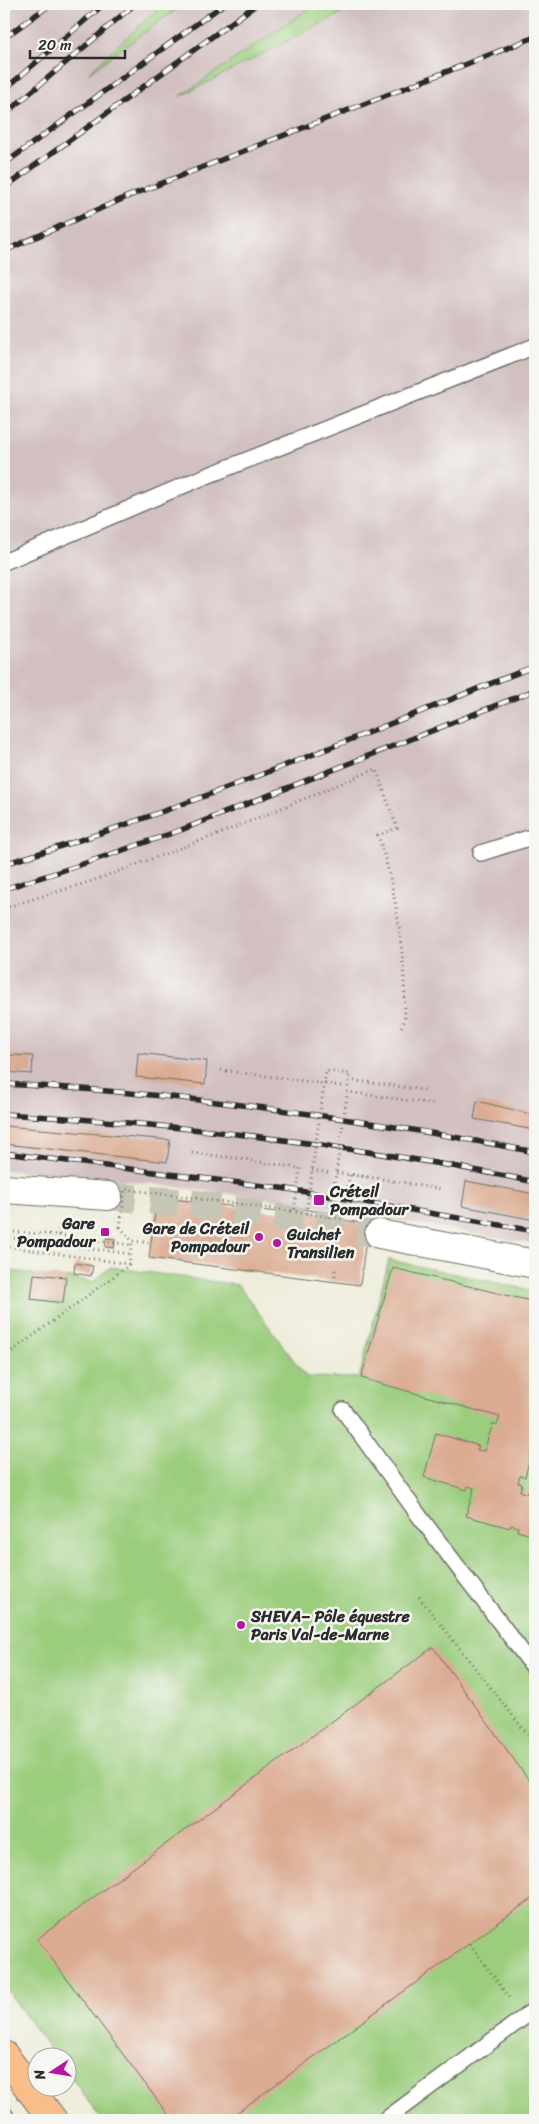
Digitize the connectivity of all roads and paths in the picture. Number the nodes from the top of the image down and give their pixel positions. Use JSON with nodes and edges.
{"nodes":[{"id":1,"x":535,"y":346,"type":"edge"},
{"id":2,"x":4,"y":562,"type":"edge"},
{"id":3,"x":535,"y":836,"type":"edge"},
{"id":4,"x":481,"y":853,"type":"dead end"},
{"id":5,"x":4,"y":908,"type":"edge"},
{"id":6,"x":401,"y":1028,"type":"dead end"},
{"id":7,"x":221,"y":1070,"type":"dead end"},
{"id":8,"x":348,"y":1080,"type":"junction"},
{"id":9,"x":324,"y":1084,"type":"junction"},
{"id":10,"x":341,"y":1086,"type":"dead end"},
{"id":11,"x":425,"y":1090,"type":"dead end"},
{"id":12,"x":347,"y":1092,"type":"junction"},
{"id":13,"x":434,"y":1104,"type":"dead end"},
{"id":14,"x":192,"y":1153,"type":"dead end"},
{"id":15,"x":251,"y":1161,"type":"dead end"},
{"id":16,"x":277,"y":1164,"type":"dead end"},
{"id":17,"x":312,"y":1170,"type":"junction"},
{"id":18,"x":336,"y":1172,"type":"junction"},
{"id":19,"x":331,"y":1173,"type":"dead end"},
{"id":20,"x":394,"y":1181,"type":"dead end"},
{"id":21,"x":4,"y":1189,"type":"edge"},
{"id":22,"x":440,"y":1189,"type":"dead end"},
{"id":23,"x":64,"y":1192,"type":"junction"},
{"id":24,"x":108,"y":1196,"type":"tunnel mouth"},
{"id":25,"x":294,"y":1212,"type":"junction"},
{"id":26,"x":306,"y":1214,"type":"junction"},
{"id":27,"x":330,"y":1217,"type":"junction"},
{"id":28,"x":4,"y":1233,"type":"edge"},
{"id":29,"x":379,"y":1234,"type":"tunnel mouth"},
{"id":30,"x":59,"y":1235,"type":"junction"},
{"id":31,"x":4,"y":1237,"type":"edge"},
{"id":32,"x":131,"y":1243,"type":"junction"},
{"id":33,"x":151,"y":1243,"type":"dead end"},
{"id":34,"x":4,"y":1246,"type":"edge"},
{"id":35,"x":130,"y":1254,"type":"junction"},
{"id":36,"x":129,"y":1264,"type":"junction"},
{"id":37,"x":535,"y":1264,"type":"edge"},
{"id":38,"x":335,"y":1270,"type":"dead end"},
{"id":39,"x":334,"y":1276,"type":"dead end"},
{"id":40,"x":4,"y":1357,"type":"edge"},
{"id":41,"x":342,"y":1410,"type":"dead end"},
{"id":42,"x":419,"y":1597,"type":"dead end"},
{"id":43,"x":535,"y":1668,"type":"edge"},
{"id":44,"x":535,"y":1744,"type":"edge"},
{"id":45,"x":470,"y":1944,"type":"dead end"},
{"id":46,"x":530,"y":2013,"type":"edge"},
{"id":47,"x":4,"y":2055,"type":"edge"},
{"id":48,"x":4,"y":2114,"type":"edge"},
{"id":49,"x":8,"y":2120,"type":"edge"},
{"id":50,"x":53,"y":2120,"type":"edge"},
{"id":51,"x":385,"y":2120,"type":"edge"}],
"edges":[{"from":1,"to":2,"type":"lane"},
{"from":3,"to":4,"type":"lane"},
{"from":5,"to":6,"type":"path"},
{"from":7,"to":9,"type":"path"},
{"from":8,"to":9,"type":"path","bridge":true},
{"from":8,"to":11,"type":"path","bridge":true},
{"from":8,"to":12,"type":"path","bridge":true},
{"from":9,"to":10,"type":"path"},
{"from":9,"to":17,"type":"path","bridge":true},
{"from":12,"to":13,"type":"path"},
{"from":12,"to":18,"type":"path","bridge":true},
{"from":14,"to":16,"type":"path"},
{"from":15,"to":25,"type":"path"},
{"from":17,"to":19,"type":"path","bridge":true},
{"from":17,"to":26,"type":"path","bridge":true},
{"from":18,"to":22,"type":"path","bridge":true},
{"from":18,"to":27,"type":"path","bridge":true},
{"from":20,"to":27,"type":"path"},
{"from":21,"to":23,"type":"street"},
{"from":23,"to":24,"type":"street"},
{"from":23,"to":30,"type":"path"},
{"from":25,"to":26,"type":"path"},
{"from":25,"to":32,"type":"path","bridge":true},
{"from":26,"to":27,"type":"path"},
{"from":28,"to":30,"type":"path"},
{"from":29,"to":37,"type":"street"},
{"from":30,"to":32,"type":"path"},
{"from":31,"to":35,"type":"path"},
{"from":32,"to":33,"type":"path"},
{"from":32,"to":35,"type":"path"},
{"from":34,"to":36,"type":"path"},
{"from":35,"to":36,"type":"path"},
{"from":36,"to":40,"type":"path"},
{"from":38,"to":39,"type":"path"},
{"from":41,"to":43,"type":"lane"},
{"from":42,"to":44,"type":"path"},
{"from":45,"to":46,"type":"path"},
{"from":46,"to":51,"type":"lane"},
{"from":47,"to":50,"type":"main road"},
{"from":48,"to":49,"type":"lane"}]}
